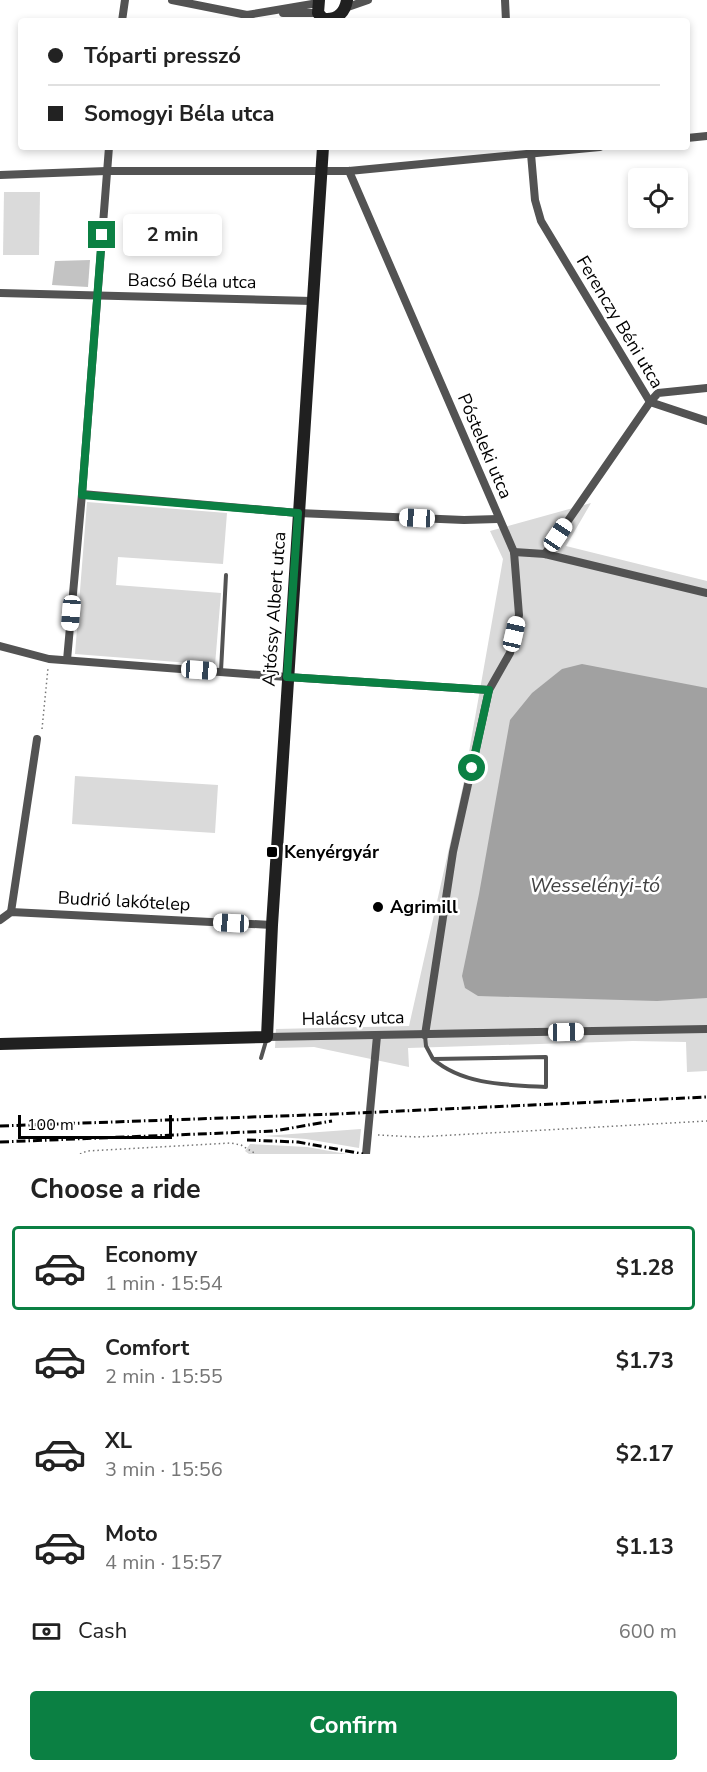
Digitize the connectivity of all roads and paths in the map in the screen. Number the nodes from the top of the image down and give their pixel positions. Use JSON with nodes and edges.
{"nodes":[{"id":1,"x":125,"y":0,"type":"edge"},
{"id":2,"x":172,"y":0,"type":"edge"},
{"id":3,"x":368,"y":0,"type":"edge"},
{"id":4,"x":505,"y":0,"type":"edge"},
{"id":5,"x":346,"y":4,"type":"edge"},
{"id":6,"x":325,"y":14,"type":"edge"},
{"id":7,"x":123,"y":18,"type":"edge"},
{"id":8,"x":506,"y":18,"type":"edge"},
{"id":9,"x":707,"y":136,"type":"edge"},
{"id":10,"x":690,"y":138,"type":"edge"},
{"id":11,"x":109,"y":150,"type":"edge"},
{"id":12,"x":323,"y":150,"type":"edge"},
{"id":13,"x":570,"y":150,"type":"edge"},
{"id":14,"x":517,"y":151,"type":"edge"},
{"id":15,"x":531,"y":154,"type":"junction"},
{"id":16,"x":106,"y":171,"type":"junction"},
{"id":17,"x":321,"y":171,"type":"junction"},
{"id":18,"x":349,"y":171,"type":"junction"},
{"id":19,"x":0,"y":175,"type":"edge"},
{"id":20,"x":0,"y":293,"type":"edge"},
{"id":21,"x":98,"y":296,"type":"junction"},
{"id":22,"x":312,"y":301,"type":"junction"},
{"id":23,"x":707,"y":388,"type":"edge"},
{"id":24,"x":650,"y":402,"type":"junction"},
{"id":25,"x":707,"y":421,"type":"edge"},
{"id":26,"x":82,"y":495,"type":"junction"},
{"id":27,"x":298,"y":513,"type":"junction"},
{"id":28,"x":498,"y":519,"type":"junction"},
{"id":29,"x":514,"y":552,"type":"junction"},
{"id":30,"x":545,"y":554,"type":"junction"},
{"id":31,"x":226,"y":575,"type":"dead end"},
{"id":32,"x":707,"y":593,"type":"edge"},
{"id":33,"x":0,"y":646,"type":"edge"},
{"id":34,"x":49,"y":659,"type":"junction"},
{"id":35,"x":67,"y":660,"type":"junction"},
{"id":36,"x":221,"y":672,"type":"junction"},
{"id":37,"x":287,"y":677,"type":"junction"},
{"id":38,"x":489,"y":690,"type":"junction"},
{"id":39,"x":37,"y":739,"type":"joint"},
{"id":40,"x":11,"y":912,"type":"junction"},
{"id":41,"x":0,"y":920,"type":"edge"},
{"id":42,"x":272,"y":925,"type":"junction"},
{"id":43,"x":707,"y":1029,"type":"edge"},
{"id":44,"x":425,"y":1035,"type":"junction"},
{"id":45,"x":377,"y":1036,"type":"junction"},
{"id":46,"x":267,"y":1037,"type":"junction"},
{"id":47,"x":0,"y":1044,"type":"edge"},
{"id":48,"x":261,"y":1058,"type":"dead end"},
{"id":49,"x":433,"y":1059,"type":"junction"},
{"id":50,"x":707,"y":1121,"type":"edge"},
{"id":51,"x":368,"y":1134,"type":"junction"},
{"id":52,"x":80,"y":1154,"type":"edge"},
{"id":53,"x":256,"y":1154,"type":"edge"},
{"id":54,"x":366,"y":1154,"type":"edge"}],
"edges":[{"from":1,"to":7,"type":"street"},
{"from":2,"to":6,"type":"street"},
{"from":3,"to":5,"type":"street"},
{"from":4,"to":8,"type":"street"},
{"from":5,"to":6,"type":"main road"},
{"from":9,"to":10,"type":"street"},
{"from":11,"to":16,"type":"street"},
{"from":12,"to":17,"type":"main road","name":"Ajtóssy Albert utca"},
{"from":13,"to":15,"type":"street"},
{"from":14,"to":15,"type":"street"},
{"from":14,"to":18,"type":"street"},
{"from":15,"to":24,"type":"street","name":"Ferenczy Béni utca"},
{"from":16,"to":17,"type":"street"},
{"from":16,"to":19,"type":"street"},
{"from":16,"to":21,"type":"street"},
{"from":17,"to":18,"type":"street"},
{"from":17,"to":22,"type":"main road","name":"Ajtóssy Albert utca"},
{"from":18,"to":28,"type":"street","name":"Pósteleki utca"},
{"from":20,"to":21,"type":"street","name":"Bacsó Béla utca"},
{"from":21,"to":22,"type":"street","name":"Bacsó Béla utca"},
{"from":21,"to":26,"type":"street"},
{"from":22,"to":27,"type":"main road","name":"Ajtóssy Albert utca"},
{"from":23,"to":24,"type":"street"},
{"from":24,"to":25,"type":"street"},
{"from":24,"to":30,"type":"street","name":"Ferenczy Béni utca"},
{"from":26,"to":27,"type":"street"},
{"from":26,"to":35,"type":"street"},
{"from":27,"to":28,"type":"street"},
{"from":27,"to":37,"type":"main road","name":"Ajtóssy Albert utca"},
{"from":28,"to":29,"type":"street","name":"Pósteleki utca"},
{"from":29,"to":30,"type":"street"},
{"from":29,"to":38,"type":"street"},
{"from":30,"to":32,"type":"street"},
{"from":31,"to":36,"type":"lane"},
{"from":33,"to":34,"type":"street"},
{"from":34,"to":35,"type":"street"},
{"from":34,"to":39,"type":"path"},
{"from":35,"to":36,"type":"street"},
{"from":36,"to":37,"type":"street"},
{"from":37,"to":38,"type":"street"},
{"from":37,"to":42,"type":"main road","name":"Ajtóssy Albert utca"},
{"from":38,"to":44,"type":"street"},
{"from":39,"to":40,"type":"street"},
{"from":40,"to":41,"type":"street"},
{"from":40,"to":42,"type":"street","name":"Budrió lakótelep"},
{"from":42,"to":46,"type":"main road","name":"Ajtóssy Albert utca"},
{"from":43,"to":44,"type":"street","name":"Halácsy utca"},
{"from":44,"to":45,"type":"street","name":"Halácsy utca"},
{"from":44,"to":49,"type":"lane"},
{"from":45,"to":46,"type":"street","name":"Halácsy utca"},
{"from":45,"to":51,"type":"street"},
{"from":46,"to":47,"type":"main road","name":"Halácsy utca"},
{"from":46,"to":48,"type":"lane"},
{"from":49,"to":49,"type":"lane"},
{"from":50,"to":51,"type":"path"},
{"from":51,"to":54,"type":"street"},
{"from":52,"to":53,"type":"path"}]}
